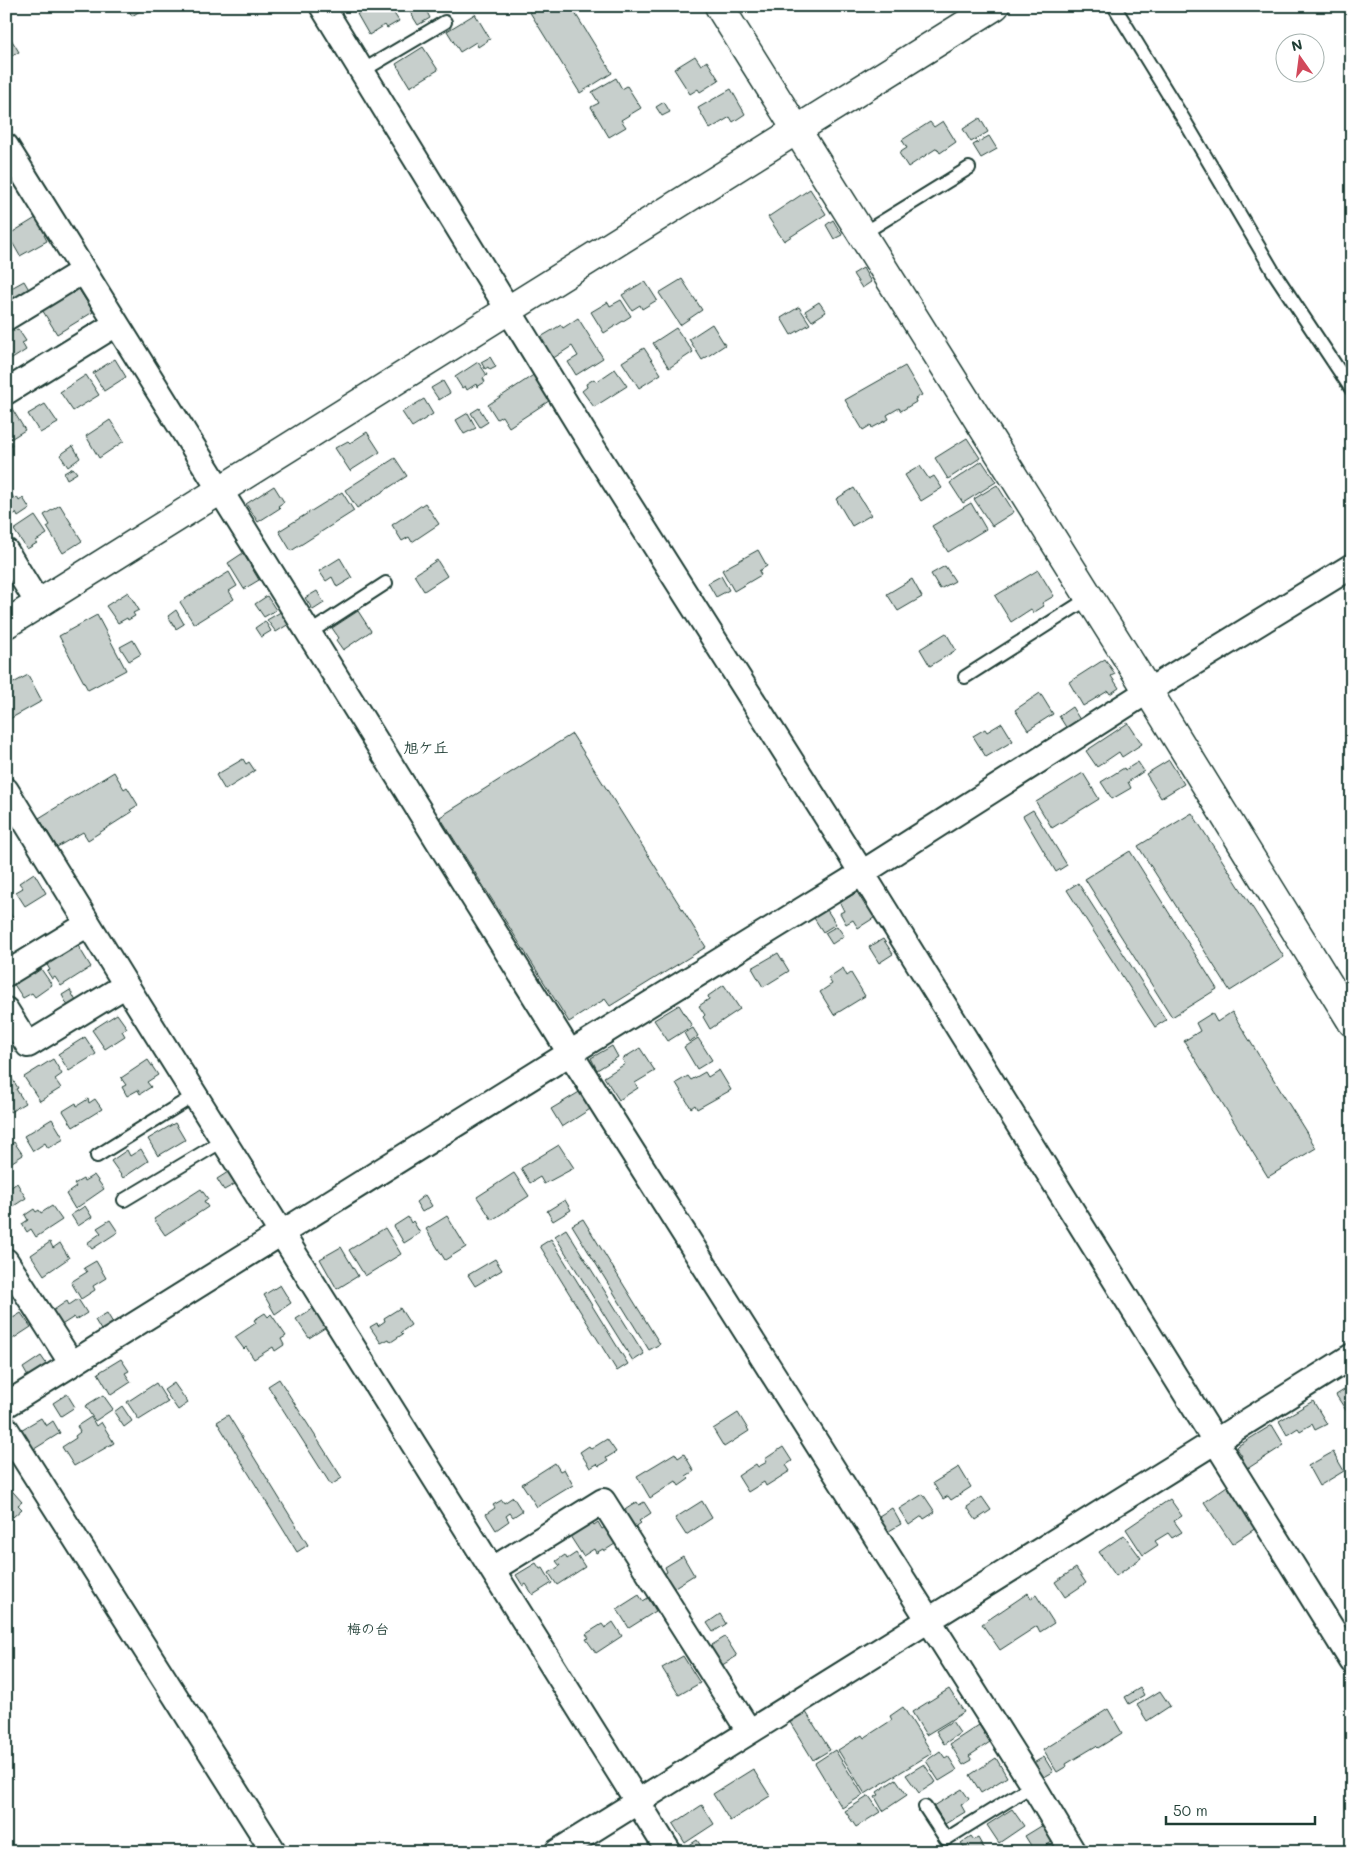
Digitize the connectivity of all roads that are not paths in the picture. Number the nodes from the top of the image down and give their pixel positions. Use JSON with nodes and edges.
{"nodes":[{"id":1,"x":322,"y":6,"type":"edge"},
{"id":2,"x":719,"y":6,"type":"edge"},
{"id":3,"x":995,"y":6,"type":"edge"},
{"id":4,"x":1114,"y":6,"type":"edge"},
{"id":5,"x":445,"y":22,"type":"dead end"},
{"id":6,"x":362,"y":71,"type":"junction"},
{"id":7,"x":796,"y":130,"type":"junction"},
{"id":8,"x":6,"y":146,"type":"edge"},
{"id":9,"x":969,"y":168,"type":"dead end"},
{"id":10,"x":862,"y":234,"type":"junction"},
{"id":11,"x":83,"y":270,"type":"junction"},
{"id":12,"x":508,"y":310,"type":"junction"},
{"id":13,"x":6,"y":318,"type":"edge"},
{"id":14,"x":116,"y":324,"type":"junction"},
{"id":15,"x":1352,"y":390,"type":"edge"},
{"id":16,"x":6,"y":392,"type":"edge"},
{"id":17,"x":220,"y":489,"type":"junction"},
{"id":18,"x":6,"y":551,"type":"edge"},
{"id":19,"x":1352,"y":566,"type":"edge"},
{"id":20,"x":386,"y":583,"type":"dead end"},
{"id":21,"x":1089,"y":598,"type":"junction"},
{"id":22,"x":39,"y":605,"type":"junction"},
{"id":23,"x":6,"y":624,"type":"edge"},
{"id":24,"x":309,"y":633,"type":"junction"},
{"id":25,"x":965,"y":677,"type":"dead end"},
{"id":26,"x":1148,"y":691,"type":"junction"},
{"id":27,"x":6,"y":790,"type":"edge"},
{"id":28,"x":862,"y":873,"type":"junction"},
{"id":29,"x":88,"y":924,"type":"junction"},
{"id":30,"x":6,"y":974,"type":"edge"},
{"id":31,"x":126,"y":985,"type":"junction"},
{"id":32,"x":6,"y":1010,"type":"edge"},
{"id":33,"x":1352,"y":1022,"type":"edge"},
{"id":34,"x":570,"y":1053,"type":"junction"},
{"id":35,"x":195,"y":1095,"type":"junction"},
{"id":36,"x":224,"y":1140,"type":"junction"},
{"id":37,"x":97,"y":1156,"type":"dead end"},
{"id":38,"x":124,"y":1200,"type":"dead end"},
{"id":39,"x":283,"y":1234,"type":"junction"},
{"id":40,"x":6,"y":1261,"type":"edge"},
{"id":41,"x":1352,"y":1356,"type":"edge"},
{"id":42,"x":72,"y":1364,"type":"junction"},
{"id":43,"x":6,"y":1405,"type":"edge"},
{"id":44,"x":6,"y":1429,"type":"edge"},
{"id":45,"x":1216,"y":1442,"type":"junction"},
{"id":46,"x":493,"y":1569,"type":"junction"},
{"id":47,"x":928,"y":1620,"type":"junction"},
{"id":48,"x":1352,"y":1660,"type":"edge"},
{"id":49,"x":749,"y":1731,"type":"junction"},
{"id":50,"x":1033,"y":1785,"type":"junction"},
{"id":51,"x":638,"y":1801,"type":"junction"},
{"id":52,"x":925,"y":1807,"type":"dead end"},
{"id":53,"x":560,"y":1851,"type":"edge"},
{"id":54,"x":274,"y":1852,"type":"edge"},
{"id":55,"x":669,"y":1852,"type":"edge"},
{"id":56,"x":1073,"y":1852,"type":"edge"}],
"edges":[{"from":1,"to":6,"type":"street"},
{"from":2,"to":7,"type":"street"},
{"from":3,"to":7,"type":"street"},
{"from":4,"to":15,"type":"lane"},
{"from":5,"to":6,"type":"lane"},
{"from":6,"to":12,"type":"street"},
{"from":7,"to":10,"type":"street"},
{"from":7,"to":12,"type":"street"},
{"from":8,"to":11,"type":"street"},
{"from":9,"to":10,"type":"lane"},
{"from":10,"to":21,"type":"street"},
{"from":11,"to":13,"type":"street"},
{"from":11,"to":14,"type":"street"},
{"from":12,"to":17,"type":"street"},
{"from":12,"to":28,"type":"street"},
{"from":14,"to":16,"type":"street"},
{"from":14,"to":17,"type":"street"},
{"from":17,"to":22,"type":"street"},
{"from":17,"to":24,"type":"street"},
{"from":18,"to":22,"type":"street"},
{"from":19,"to":26,"type":"street"},
{"from":20,"to":24,"type":"lane"},
{"from":21,"to":25,"type":"lane"},
{"from":21,"to":26,"type":"street"},
{"from":22,"to":23,"type":"street"},
{"from":24,"to":34,"type":"street"},
{"from":26,"to":28,"type":"street"},
{"from":26,"to":33,"type":"street"},
{"from":27,"to":29,"type":"street"},
{"from":28,"to":34,"type":"street"},
{"from":28,"to":45,"type":"street"},
{"from":29,"to":30,"type":"street"},
{"from":29,"to":31,"type":"street"},
{"from":31,"to":32,"type":"street"},
{"from":31,"to":35,"type":"street"},
{"from":34,"to":39,"type":"street"},
{"from":34,"to":47,"type":"street"},
{"from":35,"to":36,"type":"street"},
{"from":35,"to":37,"type":"lane"},
{"from":36,"to":38,"type":"lane"},
{"from":36,"to":39,"type":"street"},
{"from":39,"to":42,"type":"street"},
{"from":39,"to":46,"type":"street"},
{"from":40,"to":42,"type":"street"},
{"from":41,"to":45,"type":"street"},
{"from":42,"to":43,"type":"street"},
{"from":44,"to":54,"type":"street"},
{"from":45,"to":47,"type":"street"},
{"from":45,"to":48,"type":"street"},
{"from":46,"to":49,"type":"street"},
{"from":46,"to":51,"type":"street"},
{"from":47,"to":49,"type":"street"},
{"from":47,"to":50,"type":"street"},
{"from":49,"to":51,"type":"street"},
{"from":50,"to":52,"type":"lane"},
{"from":50,"to":56,"type":"street"},
{"from":51,"to":53,"type":"street"},
{"from":51,"to":55,"type":"street"}]}
